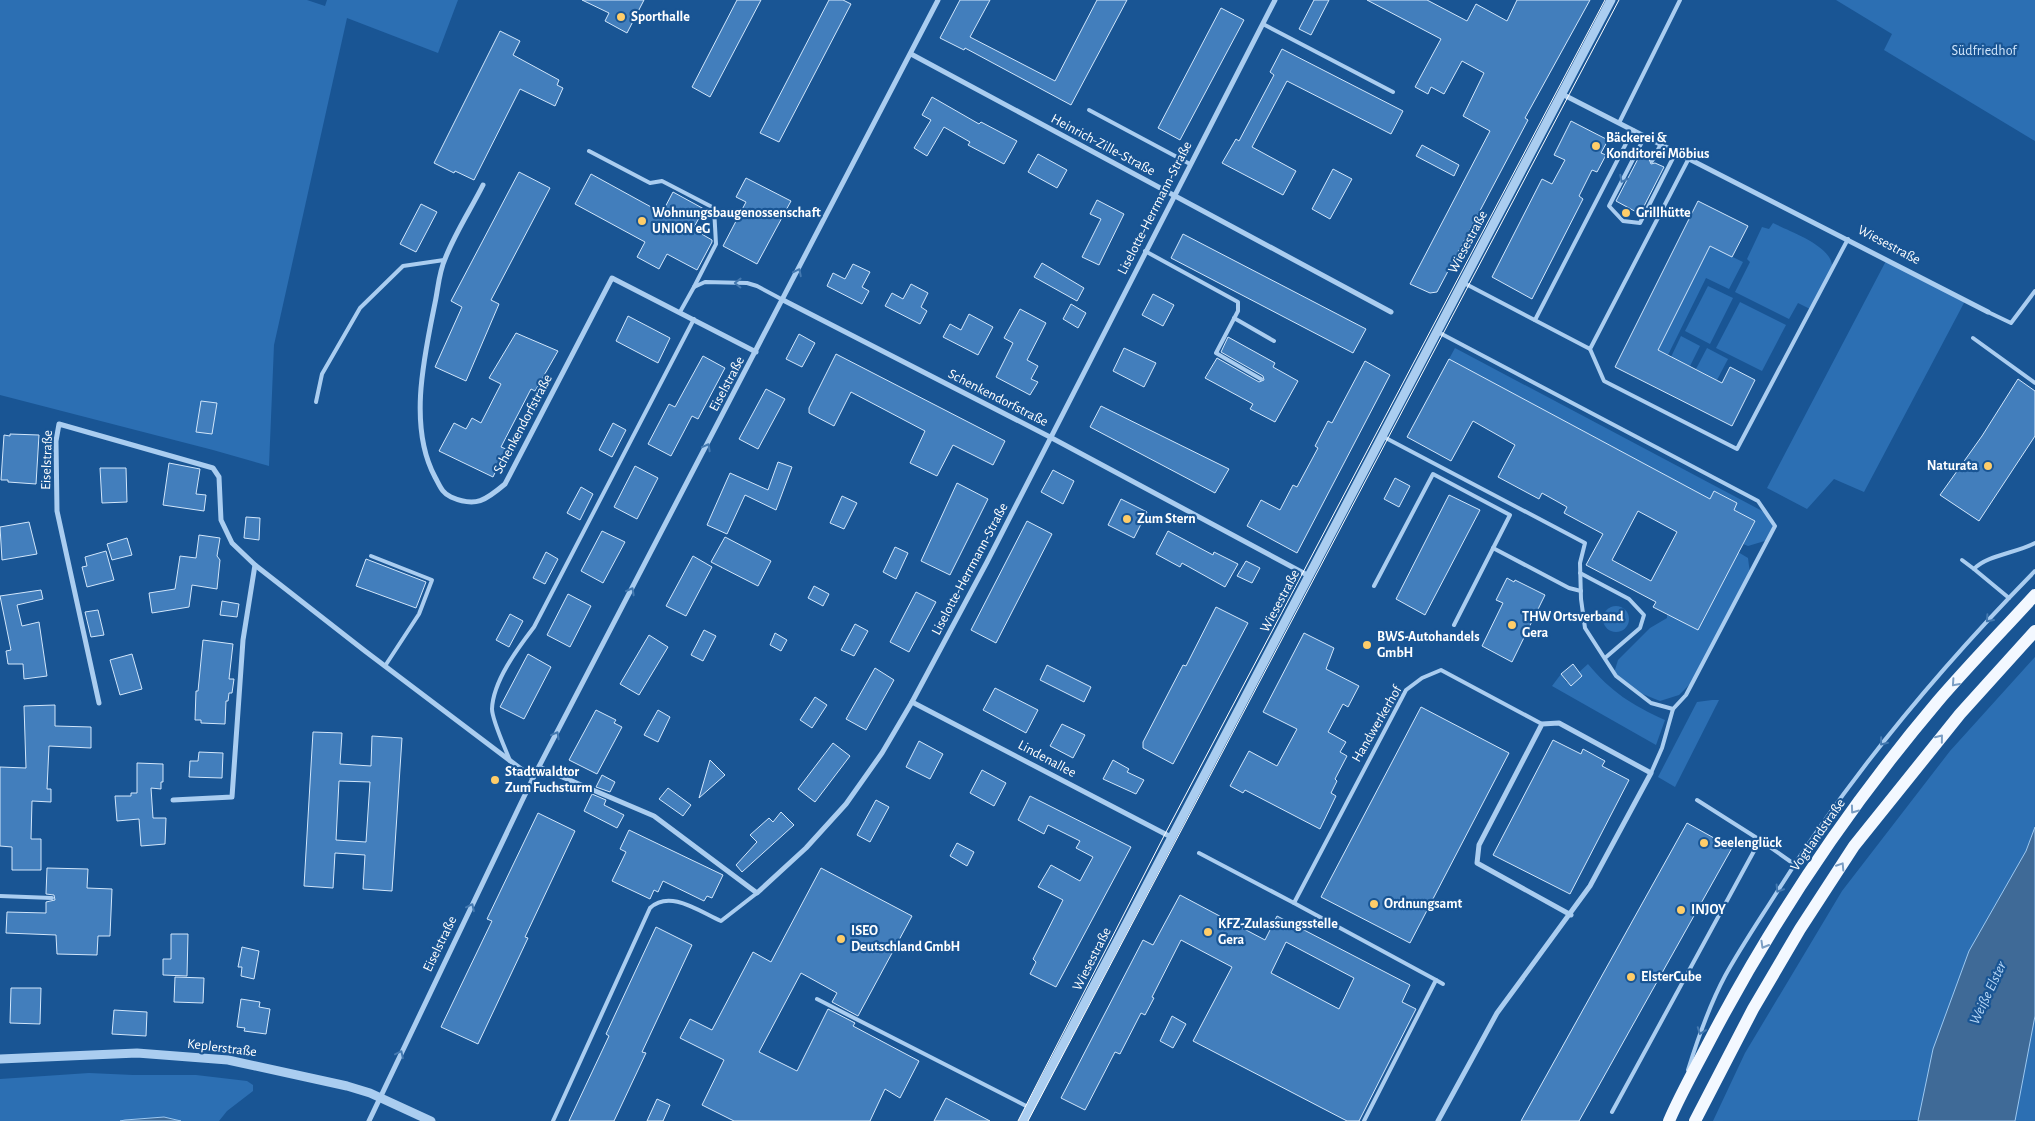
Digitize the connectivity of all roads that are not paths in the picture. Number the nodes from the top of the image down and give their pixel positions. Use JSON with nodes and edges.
{"nodes":[{"id":1,"x":938,"y":0,"type":"edge"},
{"id":2,"x":1275,"y":0,"type":"edge"},
{"id":3,"x":1611,"y":0,"type":"edge"},
{"id":4,"x":1680,"y":0,"type":"edge"},
{"id":5,"x":1263,"y":24,"type":"junction"},
{"id":6,"x":911,"y":54,"type":"junction"},
{"id":7,"x":1393,"y":92,"type":"dead end"},
{"id":8,"x":1562,"y":94,"type":"junction"},
{"id":9,"x":1089,"y":110,"type":"dead end"},
{"id":10,"x":1619,"y":123,"type":"junction"},
{"id":11,"x":1633,"y":130,"type":"junction"},
{"id":12,"x":1645,"y":136,"type":"junction"},
{"id":13,"x":1661,"y":144,"type":"junction"},
{"id":14,"x":588,"y":151,"type":"dead end"},
{"id":15,"x":1676,"y":152,"type":"junction"},
{"id":16,"x":1689,"y":158,"type":"junction"},
{"id":17,"x":1652,"y":161,"type":"dead end"},
{"id":18,"x":1190,"y":164,"type":"junction"},
{"id":19,"x":483,"y":185,"type":"dead end"},
{"id":20,"x":1174,"y":196,"type":"junction"},
{"id":21,"x":1848,"y":239,"type":"junction"},
{"id":22,"x":1145,"y":251,"type":"junction"},
{"id":23,"x":444,"y":260,"type":"junction"},
{"id":24,"x":1463,"y":282,"type":"junction"},
{"id":25,"x":694,"y":287,"type":"junction"},
{"id":26,"x":2035,"y":291,"type":"edge"},
{"id":27,"x":783,"y":300,"type":"junction"},
{"id":28,"x":680,"y":312,"type":"junction"},
{"id":29,"x":1391,"y":312,"type":"dead end"},
{"id":30,"x":1988,"y":312,"type":"joint"},
{"id":31,"x":1234,"y":318,"type":"junction"},
{"id":32,"x":694,"y":319,"type":"junction"},
{"id":33,"x":1535,"y":320,"type":"junction"},
{"id":34,"x":1436,"y":332,"type":"junction"},
{"id":35,"x":1973,"y":338,"type":"dead end"},
{"id":36,"x":1274,"y":341,"type":"dead end"},
{"id":37,"x":1590,"y":349,"type":"junction"},
{"id":38,"x":756,"y":352,"type":"junction"},
{"id":39,"x":1261,"y":379,"type":"dead end"},
{"id":40,"x":2035,"y":383,"type":"edge"},
{"id":41,"x":316,"y":402,"type":"dead end"},
{"id":42,"x":1382,"y":436,"type":"junction"},
{"id":43,"x":1050,"y":437,"type":"junction"},
{"id":44,"x":2035,"y":543,"type":"edge"},
{"id":45,"x":1493,"y":548,"type":"junction"},
{"id":46,"x":371,"y":556,"type":"dead end"},
{"id":47,"x":1962,"y":560,"type":"dead end"},
{"id":48,"x":255,"y":565,"type":"junction"},
{"id":49,"x":1974,"y":569,"type":"junction"},
{"id":50,"x":2035,"y":571,"type":"edge"},
{"id":51,"x":1580,"y":573,"type":"junction"},
{"id":52,"x":1309,"y":576,"type":"junction"},
{"id":53,"x":1374,"y":586,"type":"dead end"},
{"id":54,"x":1581,"y":591,"type":"junction"},
{"id":55,"x":2035,"y":595,"type":"edge"},
{"id":56,"x":2009,"y":598,"type":"junction"},
{"id":57,"x":1454,"y":624,"type":"dead end"},
{"id":58,"x":2035,"y":631,"type":"edge"},
{"id":59,"x":1605,"y":658,"type":"junction"},
{"id":60,"x":385,"y":666,"type":"junction"},
{"id":61,"x":912,"y":702,"type":"junction"},
{"id":62,"x":99,"y":703,"type":"dead end"},
{"id":63,"x":1673,"y":709,"type":"junction"},
{"id":64,"x":1542,"y":724,"type":"junction"},
{"id":65,"x":510,"y":762,"type":"junction"},
{"id":66,"x":539,"y":767,"type":"junction"},
{"id":67,"x":1651,"y":773,"type":"junction"},
{"id":68,"x":533,"y":778,"type":"junction"},
{"id":69,"x":173,"y":800,"type":"dead end"},
{"id":70,"x":1697,"y":800,"type":"dead end"},
{"id":71,"x":1171,"y":837,"type":"junction"},
{"id":72,"x":1760,"y":840,"type":"junction"},
{"id":73,"x":1199,"y":853,"type":"dead end"},
{"id":74,"x":1794,"y":864,"type":"junction"},
{"id":75,"x":757,"y":893,"type":"junction"},
{"id":76,"x":0,"y":896,"type":"edge"},
{"id":77,"x":52,"y":898,"type":"dead end"},
{"id":78,"x":1294,"y":903,"type":"junction"},
{"id":79,"x":1571,"y":915,"type":"junction"},
{"id":80,"x":1436,"y":980,"type":"junction"},
{"id":81,"x":1443,"y":984,"type":"dead end"},
{"id":82,"x":817,"y":999,"type":"dead end"},
{"id":83,"x":0,"y":1059,"type":"edge"},
{"id":84,"x":379,"y":1098,"type":"junction"},
{"id":85,"x":1677,"y":1103,"type":"junction"},
{"id":86,"x":1030,"y":1108,"type":"junction"},
{"id":87,"x":1612,"y":1112,"type":"dead end"},
{"id":88,"x":369,"y":1121,"type":"edge"},
{"id":89,"x":431,"y":1121,"type":"edge"},
{"id":90,"x":553,"y":1121,"type":"edge"},
{"id":91,"x":1023,"y":1121,"type":"edge"},
{"id":92,"x":1364,"y":1121,"type":"edge"},
{"id":93,"x":1438,"y":1121,"type":"edge"},
{"id":94,"x":1669,"y":1121,"type":"edge"},
{"id":95,"x":1695,"y":1121,"type":"edge"}],
"edges":[{"from":1,"to":6,"type":"street","name":"Eiselstraße"},
{"from":2,"to":5,"type":"street","name":"Liselotte-Herrmann-Straße"},
{"from":3,"to":8,"type":"street","name":"Wiesestraße"},
{"from":4,"to":10,"type":"lane"},
{"from":5,"to":7,"type":"lane"},
{"from":5,"to":18,"type":"street","name":"Liselotte-Herrmann-Straße"},
{"from":6,"to":20,"type":"street","name":"Heinrich-Zille-Straße"},
{"from":27,"to":6,"type":"street","name":"Eiselstraße","one_way":true},
{"from":8,"to":10,"type":"street","name":"Wiesestraße"},
{"from":8,"to":24,"type":"street","name":"Wiesestraße"},
{"from":9,"to":18,"type":"lane"},
{"from":10,"to":11,"type":"street","name":"Wiesestraße"},
{"from":11,"to":12,"type":"street","name":"Wiesestraße"},
{"from":11,"to":33,"type":"lane"},
{"from":12,"to":13,"type":"street","name":"Wiesestraße"},
{"from":12,"to":15,"type":"lane","one_way":true},
{"from":13,"to":15,"type":"street","name":"Wiesestraße"},
{"from":13,"to":17,"type":"lane"},
{"from":14,"to":25,"type":"lane"},
{"from":15,"to":16,"type":"street","name":"Wiesestraße"},
{"from":16,"to":21,"type":"street","name":"Wiesestraße"},
{"from":16,"to":37,"type":"lane"},
{"from":18,"to":20,"type":"street","name":"Liselotte-Herrmann-Straße"},
{"from":19,"to":23,"type":"street","name":"Schenkendorfstraße"},
{"from":20,"to":22,"type":"street","name":"Liselotte-Herrmann-Straße"},
{"from":20,"to":29,"type":"street","name":"Heinrich-Zille-Straße"},
{"from":21,"to":30,"type":"street","name":"Wiesestraße"},
{"from":21,"to":37,"type":"lane"},
{"from":22,"to":31,"type":"lane"},
{"from":22,"to":43,"type":"street","name":"Liselotte-Herrmann-Straße"},
{"from":23,"to":28,"type":"street","name":"Schenkendorfstraße"},
{"from":23,"to":41,"type":"lane"},
{"from":24,"to":33,"type":"lane"},
{"from":24,"to":34,"type":"street","name":"Wiesestraße"},
{"from":27,"to":25,"type":"lane","name":"Schenkendorfstraße","one_way":true},
{"from":25,"to":28,"type":"lane"},
{"from":26,"to":30,"type":"lane"},
{"from":27,"to":38,"type":"street","name":"Eiselstraße"},
{"from":27,"to":43,"type":"street","name":"Schenkendorfstraße"},
{"from":28,"to":32,"type":"street","name":"Schenkendorfstraße"},
{"from":31,"to":36,"type":"lane"},
{"from":31,"to":39,"type":"lane"},
{"from":32,"to":38,"type":"street","name":"Schenkendorfstraße"},
{"from":32,"to":65,"type":"lane"},
{"from":33,"to":37,"type":"lane"},
{"from":34,"to":42,"type":"street","name":"Wiesestraße"},
{"from":34,"to":63,"type":"lane"},
{"from":35,"to":40,"type":"lane"},
{"from":66,"to":38,"type":"street","name":"Eiselstraße","one_way":true},
{"from":42,"to":51,"type":"lane"},
{"from":42,"to":52,"type":"street","name":"Wiesestraße"},
{"from":43,"to":52,"type":"street","name":"Schenkendorfstraße"},
{"from":43,"to":61,"type":"street","name":"Liselotte-Herrmann-Straße"},
{"from":44,"to":49,"type":"lane"},
{"from":45,"to":53,"type":"lane"},
{"from":45,"to":54,"type":"lane"},
{"from":45,"to":57,"type":"lane"},
{"from":46,"to":60,"type":"lane"},
{"from":47,"to":49,"type":"lane"},
{"from":48,"to":60,"type":"street","name":"Eiselstraße"},
{"from":48,"to":62,"type":"street","name":"Eiselstraße"},
{"from":48,"to":69,"type":"street"},
{"from":49,"to":56,"type":"lane"},
{"from":50,"to":56,"type":"lane"},
{"from":51,"to":54,"type":"lane"},
{"from":51,"to":59,"type":"lane"},
{"from":52,"to":71,"type":"street","name":"Wiesestraße"},
{"from":54,"to":59,"type":"lane"},
{"from":55,"to":85,"type":"main road","name":"Vogtlandstraße","one_way":true},
{"from":56,"to":74,"type":"lane","one_way":true},
{"from":95,"to":58,"type":"main road","one_way":true},
{"from":59,"to":63,"type":"lane"},
{"from":60,"to":65,"type":"street","name":"Eiselstraße"},
{"from":61,"to":71,"type":"street","name":"Lindenallee"},
{"from":61,"to":75,"type":"street","name":"Liselotte-Herrmann-Straße"},
{"from":63,"to":67,"type":"lane"},
{"from":64,"to":67,"type":"street","name":"Handwerkerhof"},
{"from":64,"to":78,"type":"lane","name":"Handwerkerhof"},
{"from":64,"to":79,"type":"street"},
{"from":65,"to":68,"type":"street","name":"Eiselstraße"},
{"from":66,"to":68,"type":"street","name":"Eiselstraße"},
{"from":66,"to":75,"type":"street"},
{"from":67,"to":79,"type":"street"},
{"from":84,"to":68,"type":"street","name":"Eiselstraße","one_way":true},
{"from":70,"to":72,"type":"lane"},
{"from":71,"to":86,"type":"street","name":"Wiesestraße"},
{"from":72,"to":74,"type":"lane"},
{"from":72,"to":87,"type":"lane"},
{"from":73,"to":78,"type":"lane"},
{"from":74,"to":85,"type":"lane","one_way":true},
{"from":75,"to":90,"type":"lane"},
{"from":76,"to":77,"type":"lane"},
{"from":78,"to":80,"type":"lane"},
{"from":79,"to":93,"type":"street"},
{"from":80,"to":81,"type":"lane"},
{"from":80,"to":92,"type":"lane"},
{"from":82,"to":86,"type":"lane"},
{"from":83,"to":84,"type":"street","name":"Keplerstraße"},
{"from":84,"to":88,"type":"street","name":"Eiselstraße"},
{"from":84,"to":89,"type":"street","name":"Keplerstraße"},
{"from":85,"to":94,"type":"main road","name":"Vogtlandstraße"},
{"from":86,"to":91,"type":"street","name":"Wiesestraße"}]}
